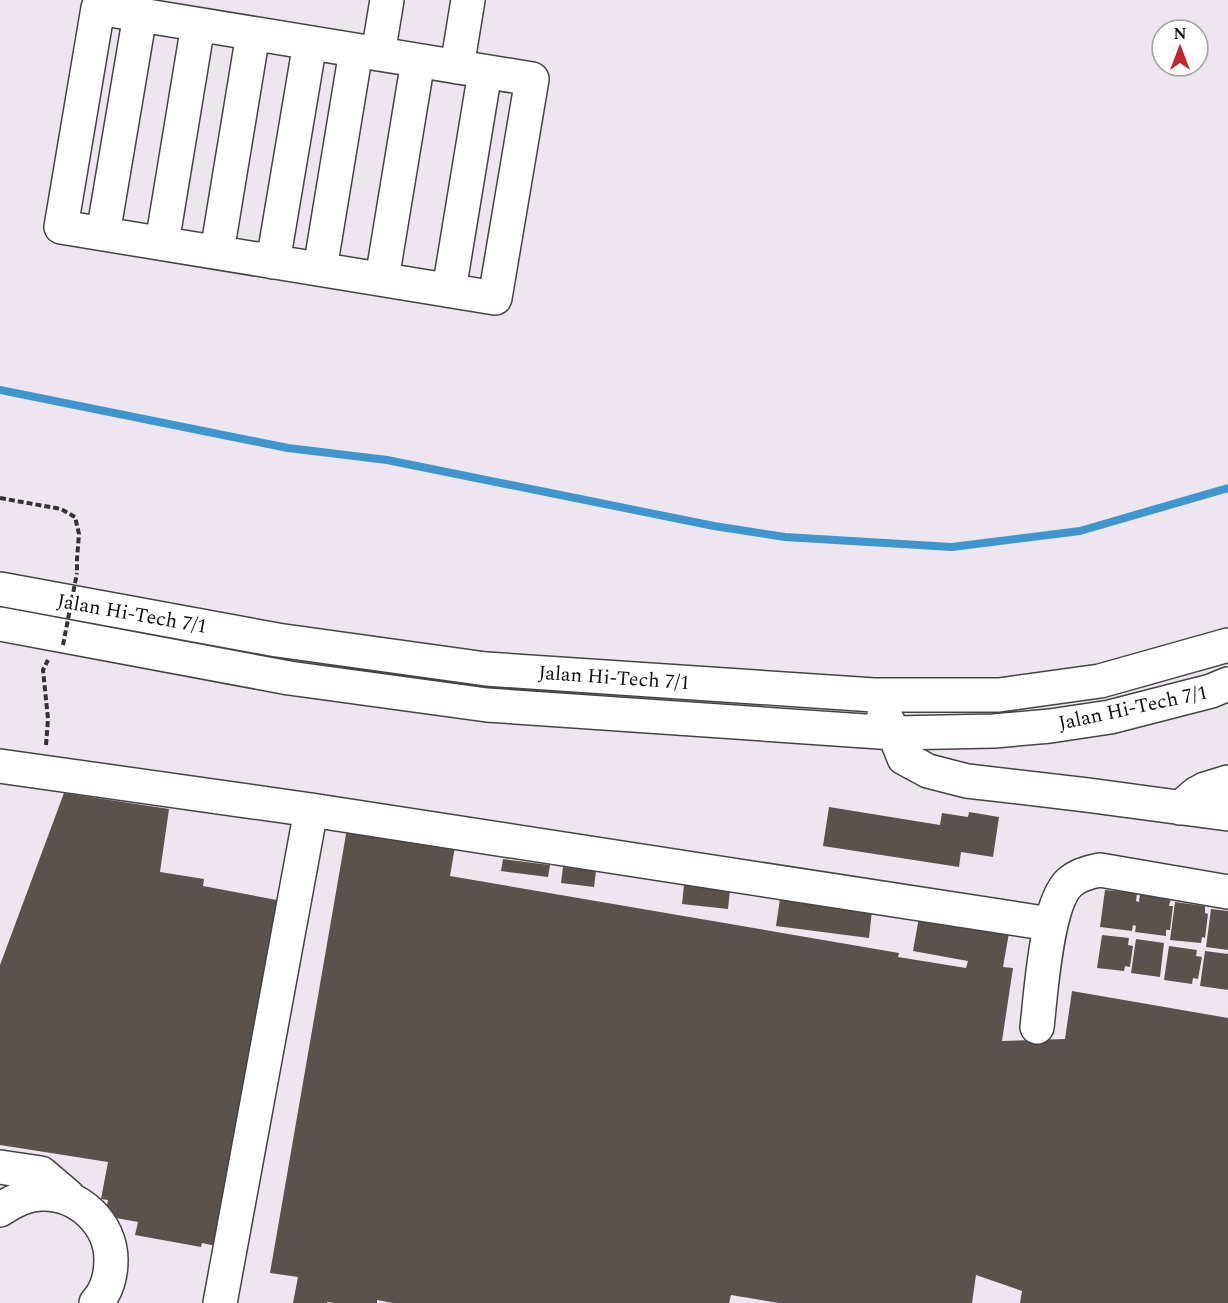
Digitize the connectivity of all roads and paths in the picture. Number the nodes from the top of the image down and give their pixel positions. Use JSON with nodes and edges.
{"nodes":[{"id":1,"x":387,"y":0,"type":"edge"},
{"id":2,"x":468,"y":0,"type":"edge"},
{"id":3,"x":140,"y":15,"type":"junction"},
{"id":4,"x":198,"y":25,"type":"junction"},
{"id":5,"x":253,"y":34,"type":"junction"},
{"id":6,"x":310,"y":43,"type":"junction"},
{"id":7,"x":367,"y":53,"type":"junction"},
{"id":8,"x":418,"y":61,"type":"junction"},
{"id":9,"x":471,"y":70,"type":"junction"},
{"id":10,"x":103,"y":234,"type":"junction"},
{"id":11,"x":162,"y":243,"type":"junction"},
{"id":12,"x":217,"y":252,"type":"junction"},
{"id":13,"x":273,"y":262,"type":"junction"},
{"id":14,"x":320,"y":269,"type":"junction"},
{"id":15,"x":382,"y":279,"type":"junction"},
{"id":16,"x":449,"y":290,"type":"junction"},
{"id":17,"x":0,"y":498,"type":"edge"},
{"id":18,"x":0,"y":583,"type":"edge"},
{"id":19,"x":0,"y":589,"type":"edge"},
{"id":20,"x":58,"y":600,"type":"junction"},
{"id":21,"x":0,"y":624,"type":"edge"},
{"id":22,"x":0,"y":630,"type":"edge"},
{"id":23,"x":1228,"y":645,"type":"edge"},
{"id":24,"x":57,"y":646,"type":"junction"},
{"id":25,"x":1228,"y":684,"type":"edge"},
{"id":26,"x":874,"y":695,"type":"junction"},
{"id":27,"x":894,"y":733,"type":"junction"},
{"id":28,"x":0,"y":766,"type":"edge"},
{"id":29,"x":39,"y":771,"type":"junction"},
{"id":30,"x":1228,"y":782,"type":"edge"},
{"id":31,"x":1180,"y":808,"type":"junction"},
{"id":32,"x":311,"y":810,"type":"junction"},
{"id":33,"x":1228,"y":814,"type":"edge"},
{"id":34,"x":1228,"y":892,"type":"edge"},
{"id":35,"x":1050,"y":924,"type":"junction"},
{"id":36,"x":1037,"y":1027,"type":"dead end"},
{"id":37,"x":0,"y":1167,"type":"edge"},
{"id":38,"x":75,"y":1202,"type":"junction"},
{"id":39,"x":0,"y":1210,"type":"edge"},
{"id":40,"x":96,"y":1303,"type":"edge"},
{"id":41,"x":220,"y":1303,"type":"edge"}],
"edges":[{"from":1,"to":7,"type":"street"},
{"from":2,"to":9,"type":"street"},
{"from":3,"to":4,"type":"street"},
{"from":3,"to":10,"type":"street"},
{"from":3,"to":10,"type":"street"},
{"from":4,"to":5,"type":"street"},
{"from":4,"to":11,"type":"street"},
{"from":5,"to":6,"type":"street"},
{"from":5,"to":12,"type":"street"},
{"from":6,"to":7,"type":"street"},
{"from":6,"to":13,"type":"street"},
{"from":7,"to":8,"type":"street"},
{"from":7,"to":14,"type":"street"},
{"from":8,"to":9,"type":"street"},
{"from":8,"to":15,"type":"street"},
{"from":9,"to":16,"type":"street"},
{"from":9,"to":16,"type":"street"},
{"from":10,"to":11,"type":"street"},
{"from":11,"to":12,"type":"street"},
{"from":12,"to":13,"type":"street"},
{"from":13,"to":14,"type":"street"},
{"from":14,"to":15,"type":"street"},
{"from":15,"to":16,"type":"street"},
{"from":17,"to":24,"type":"path","bridge":true},
{"from":18,"to":20,"type":"street"},
{"from":19,"to":20,"type":"street","name":"Jalan Hi-Tech 7/1"},
{"from":20,"to":26,"type":"street","name":"Jalan Hi-Tech 7/1"},
{"from":21,"to":24,"type":"street","name":"Jalan Hi-Tech 7/1"},
{"from":22,"to":24,"type":"street"},
{"from":23,"to":26,"type":"street","name":"Jalan Hi-Tech 7/1"},
{"from":24,"to":27,"type":"street","name":"Jalan Hi-Tech 7/1"},
{"from":24,"to":29,"type":"path"},
{"from":25,"to":27,"type":"street","name":"Jalan Hi-Tech 7/1"},
{"from":26,"to":27,"type":"street"},
{"from":27,"to":31,"type":"street"},
{"from":28,"to":29,"type":"street"},
{"from":29,"to":32,"type":"street"},
{"from":30,"to":31,"type":"street"},
{"from":31,"to":33,"type":"street"},
{"from":32,"to":35,"type":"street"},
{"from":32,"to":41,"type":"street"},
{"from":34,"to":35,"type":"street"},
{"from":35,"to":36,"type":"street"},
{"from":37,"to":38,"type":"street"},
{"from":38,"to":39,"type":"street"},
{"from":38,"to":40,"type":"street"}]}
